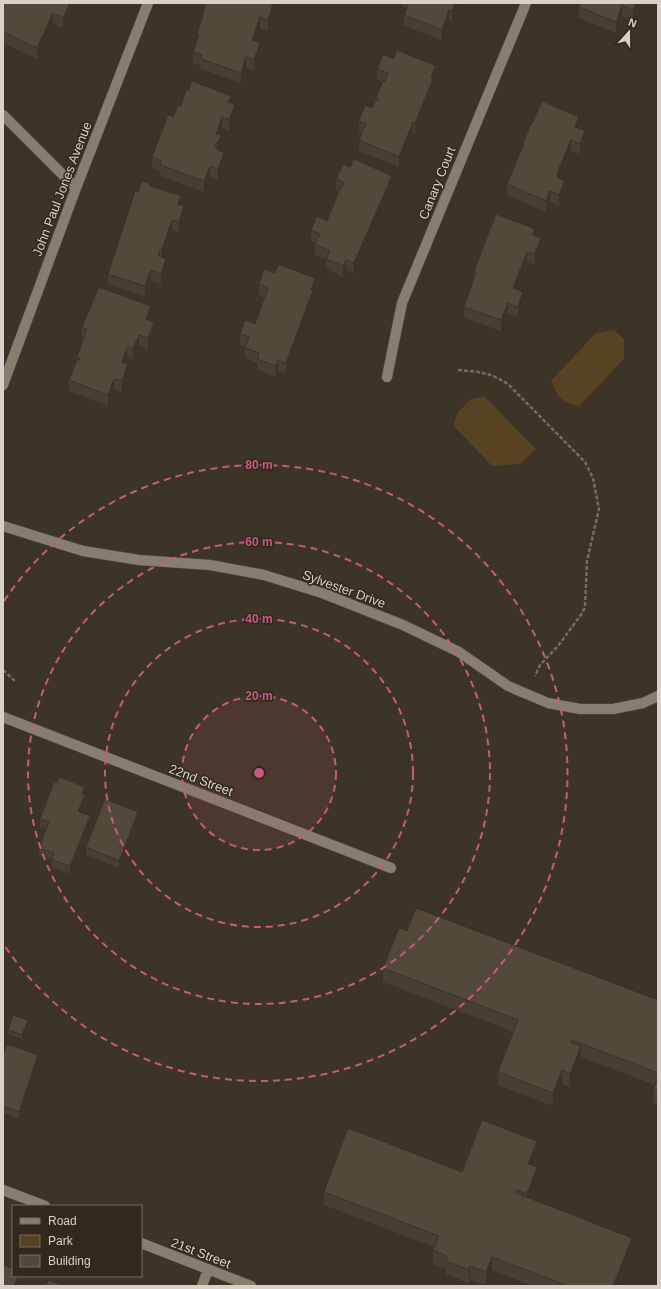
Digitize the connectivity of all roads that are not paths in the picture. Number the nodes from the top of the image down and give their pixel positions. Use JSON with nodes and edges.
{"nodes":[{"id":1,"x":148,"y":3,"type":"edge"},
{"id":2,"x":526,"y":3,"type":"edge"},
{"id":3,"x":3,"y":115,"type":"edge"},
{"id":4,"x":76,"y":188,"type":"junction"},
{"id":5,"x":387,"y":377,"type":"dead end"},
{"id":6,"x":3,"y":385,"type":"edge"},
{"id":7,"x":3,"y":526,"type":"edge"},
{"id":8,"x":658,"y":696,"type":"edge"},
{"id":9,"x":3,"y":717,"type":"edge"},
{"id":10,"x":390,"y":868,"type":"dead end"},
{"id":11,"x":3,"y":1190,"type":"edge"},
{"id":12,"x":42,"y":1205,"type":"edge"},
{"id":13,"x":142,"y":1243,"type":"edge"},
{"id":14,"x":208,"y":1270,"type":"junction"},
{"id":15,"x":202,"y":1286,"type":"edge"},
{"id":16,"x":251,"y":1286,"type":"edge"}],
"edges":[{"from":1,"to":4,"type":"street","name":"John Paul Jones Avenue"},
{"from":2,"to":5,"type":"street","name":"Canary Court"},
{"from":3,"to":4,"type":"street"},
{"from":4,"to":6,"type":"street","name":"John Paul Jones Avenue"},
{"from":7,"to":8,"type":"street","name":"Sylvester Drive"},
{"from":9,"to":10,"type":"street","name":"22nd Street"},
{"from":11,"to":12,"type":"street"},
{"from":13,"to":14,"type":"street","name":"21st Street"},
{"from":14,"to":15,"type":"street"},
{"from":14,"to":16,"type":"street","name":"21st Street"}]}
